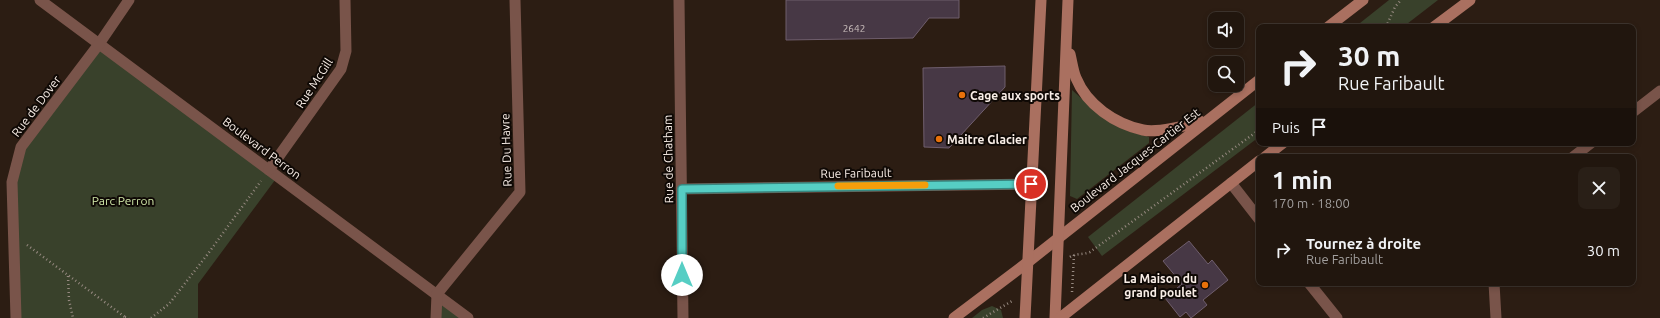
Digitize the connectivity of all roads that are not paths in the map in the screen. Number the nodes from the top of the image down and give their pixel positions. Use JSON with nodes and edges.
{"nodes":[{"id":1,"x":40,"y":0,"type":"edge"},
{"id":2,"x":129,"y":0,"type":"edge"},
{"id":3,"x":346,"y":0,"type":"edge"},
{"id":4,"x":515,"y":0,"type":"edge"},
{"id":5,"x":679,"y":0,"type":"edge"},
{"id":6,"x":1042,"y":0,"type":"edge"},
{"id":7,"x":1068,"y":0,"type":"edge"},
{"id":8,"x":1363,"y":0,"type":"edge"},
{"id":9,"x":1470,"y":0,"type":"edge"},
{"id":10,"x":1332,"y":24,"type":"edge"},
{"id":11,"x":1438,"y":24,"type":"edge"},
{"id":12,"x":1067,"y":42,"type":"junction"},
{"id":13,"x":99,"y":44,"type":"junction"},
{"id":14,"x":1256,"y":82,"type":"edge"},
{"id":15,"x":1660,"y":91,"type":"edge"},
{"id":16,"x":1636,"y":110,"type":"edge"},
{"id":17,"x":1209,"y":119,"type":"junction"},
{"id":18,"x":1279,"y":146,"type":"edge"},
{"id":19,"x":1587,"y":146,"type":"edge"},
{"id":20,"x":1269,"y":154,"type":"edge"},
{"id":21,"x":1577,"y":154,"type":"edge"},
{"id":22,"x":1256,"y":163,"type":"edge"},
{"id":23,"x":269,"y":170,"type":"junction"},
{"id":24,"x":1231,"y":183,"type":"junction"},
{"id":25,"x":1031,"y":184,"type":"junction"},
{"id":26,"x":682,"y":189,"type":"junction"},
{"id":27,"x":1256,"y":214,"type":"edge"},
{"id":28,"x":1059,"y":236,"type":"junction"},
{"id":29,"x":1028,"y":262,"type":"junction"},
{"id":30,"x":1311,"y":286,"type":"edge"},
{"id":31,"x":1494,"y":286,"type":"edge"},
{"id":32,"x":437,"y":294,"type":"junction"},
{"id":33,"x":16,"y":318,"type":"edge"},
{"id":34,"x":436,"y":318,"type":"edge"},
{"id":35,"x":468,"y":318,"type":"edge"},
{"id":36,"x":683,"y":318,"type":"edge"},
{"id":37,"x":954,"y":318,"type":"edge"},
{"id":38,"x":1025,"y":318,"type":"edge"},
{"id":39,"x":1055,"y":318,"type":"edge"},
{"id":40,"x":1060,"y":318,"type":"edge"},
{"id":41,"x":1337,"y":318,"type":"edge"},
{"id":42,"x":1496,"y":318,"type":"edge"}],
"edges":[{"from":1,"to":13,"type":"street","name":"Boulevard Perron"},
{"from":2,"to":13,"type":"street","name":"Rue de Dover"},
{"from":3,"to":23,"type":"street","name":"Rue McGill"},
{"from":4,"to":32,"type":"street","name":"Rue Du Havre"},
{"from":5,"to":26,"type":"street","name":"Rue de Chatham"},
{"from":6,"to":25,"type":"main road"},
{"from":7,"to":12,"type":"main road"},
{"from":8,"to":10,"type":"main road"},
{"from":9,"to":11,"type":"main road"},
{"from":12,"to":17,"type":"main road"},
{"from":12,"to":28,"type":"main road"},
{"from":13,"to":23,"type":"street","name":"Boulevard Perron"},
{"from":13,"to":33,"type":"street","name":"Rue de Dover"},
{"from":14,"to":17,"type":"main road","name":"Boulevard Jacques-Cartier Est"},
{"from":15,"to":16,"type":"street"},
{"from":17,"to":28,"type":"main road","name":"Boulevard Jacques-Cartier Est"},
{"from":18,"to":20,"type":"main road"},
{"from":19,"to":21,"type":"street"},
{"from":22,"to":24,"type":"main road"},
{"from":23,"to":32,"type":"street","name":"Boulevard Perron"},
{"from":24,"to":27,"type":"street"},
{"from":24,"to":40,"type":"main road"},
{"from":25,"to":26,"type":"street","name":"Rue Faribault"},
{"from":25,"to":29,"type":"main road"},
{"from":26,"to":36,"type":"street","name":"Rue de Chatham"},
{"from":28,"to":29,"type":"main road","name":"Boulevard Jacques-Cartier Est"},
{"from":28,"to":39,"type":"main road"},
{"from":29,"to":37,"type":"main road","name":"Boulevard Jacques-Cartier Est"},
{"from":29,"to":38,"type":"main road"},
{"from":30,"to":41,"type":"street"},
{"from":31,"to":42,"type":"street"},
{"from":32,"to":34,"type":"street"},
{"from":32,"to":35,"type":"street","name":"Boulevard Perron"}]}
